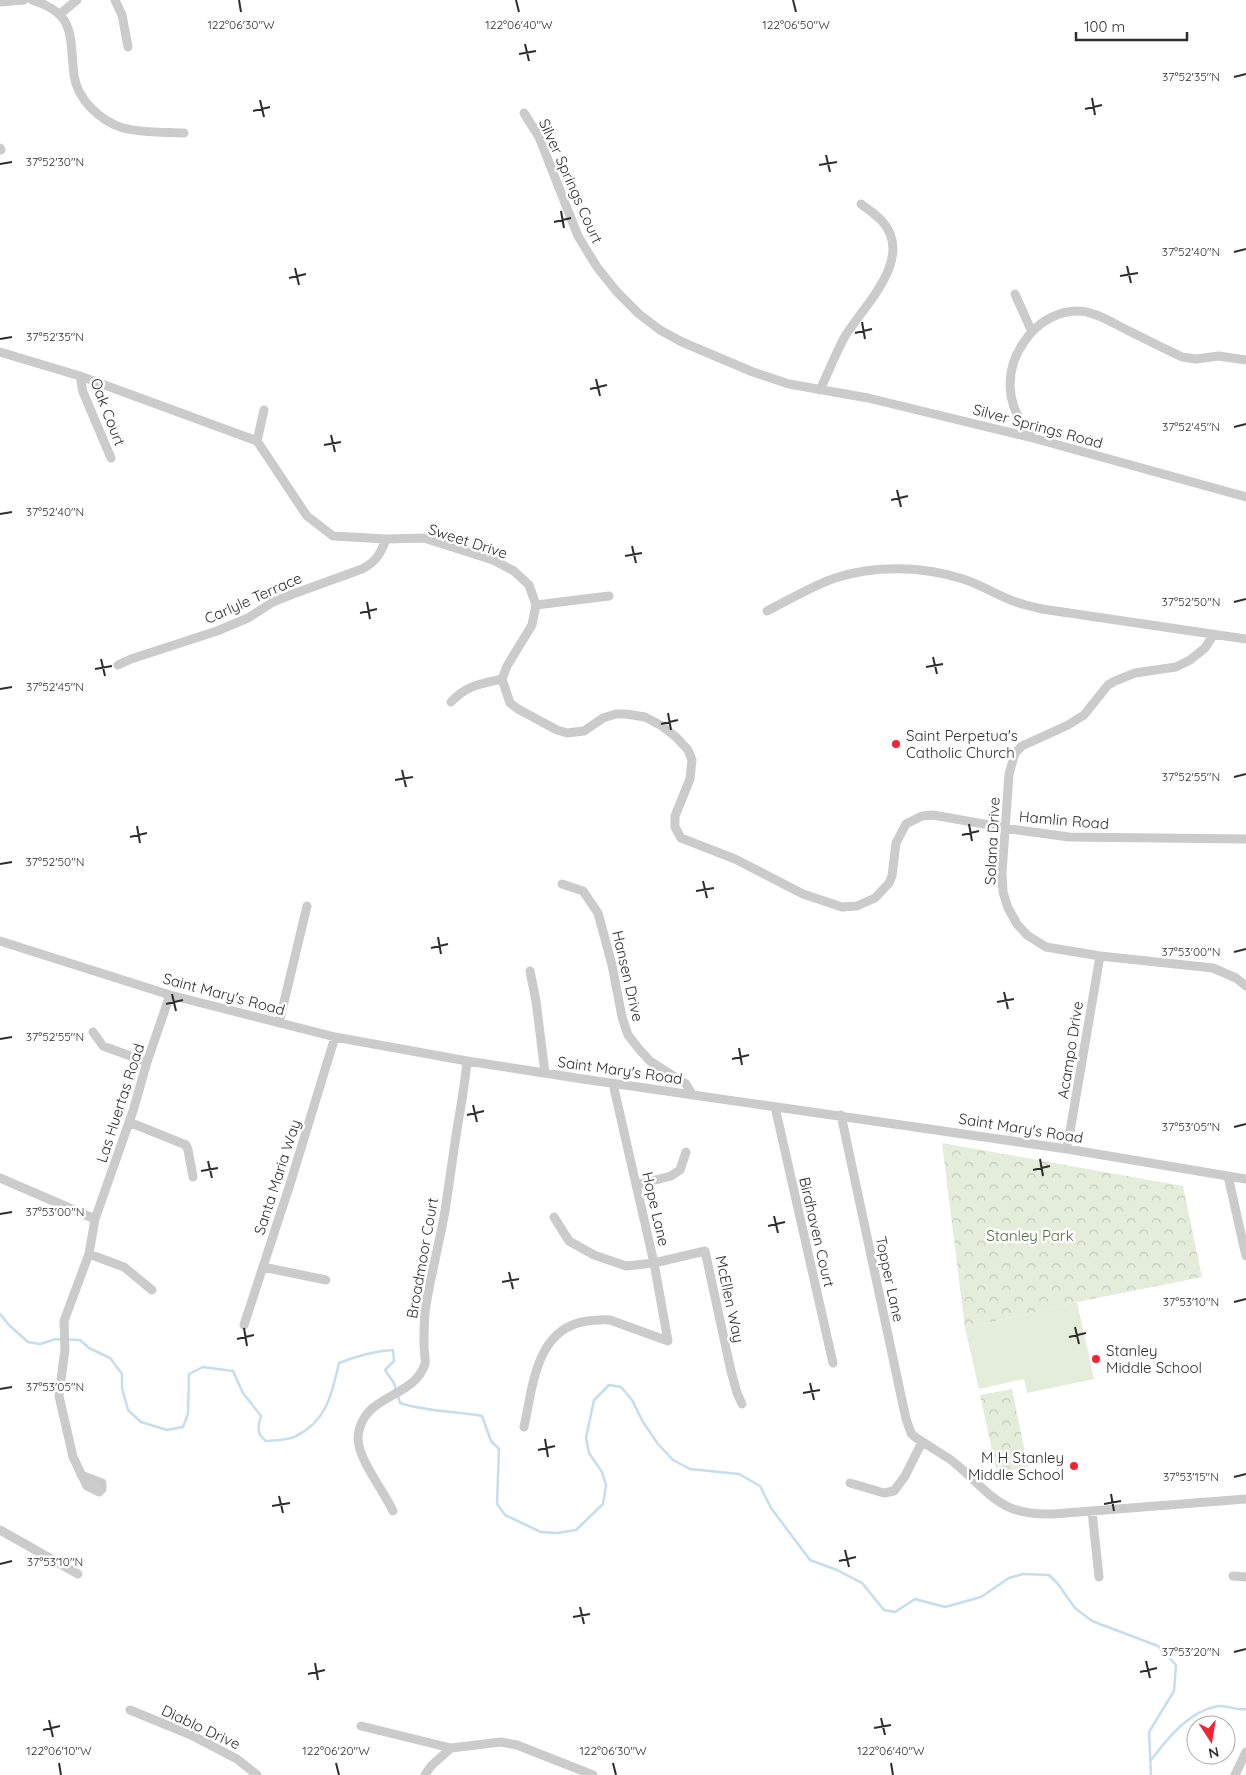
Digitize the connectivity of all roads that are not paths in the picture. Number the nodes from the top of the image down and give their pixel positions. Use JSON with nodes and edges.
{"nodes":[{"id":1,"x":24,"y":0,"type":"edge"},
{"id":2,"x":32,"y":0,"type":"edge"},
{"id":3,"x":77,"y":0,"type":"edge"},
{"id":4,"x":114,"y":0,"type":"edge"},
{"id":5,"x":0,"y":2,"type":"edge"},
{"id":6,"x":60,"y":14,"type":"junction"},
{"id":7,"x":128,"y":47,"type":"dead end"},
{"id":8,"x":524,"y":113,"type":"dead end"},
{"id":9,"x":184,"y":133,"type":"dead end"},
{"id":10,"x":861,"y":204,"type":"dead end"},
{"id":11,"x":1015,"y":294,"type":"dead end"},
{"id":12,"x":1032,"y":332,"type":"junction"},
{"id":13,"x":0,"y":352,"type":"edge"},
{"id":14,"x":1246,"y":360,"type":"edge"},
{"id":15,"x":80,"y":376,"type":"junction"},
{"id":16,"x":820,"y":390,"type":"junction"},
{"id":17,"x":264,"y":410,"type":"dead end"},
{"id":18,"x":1033,"y":438,"type":"junction"},
{"id":19,"x":256,"y":440,"type":"junction"},
{"id":20,"x":111,"y":458,"type":"dead end"},
{"id":21,"x":1246,"y":497,"type":"edge"},
{"id":22,"x":386,"y":539,"type":"junction"},
{"id":23,"x":609,"y":596,"type":"dead end"},
{"id":24,"x":536,"y":605,"type":"junction"},
{"id":25,"x":767,"y":611,"type":"dead end"},
{"id":26,"x":1214,"y":634,"type":"junction"},
{"id":27,"x":1246,"y":639,"type":"edge"},
{"id":28,"x":118,"y":665,"type":"dead end"},
{"id":29,"x":502,"y":680,"type":"junction"},
{"id":30,"x":451,"y":702,"type":"dead end"},
{"id":31,"x":1006,"y":828,"type":"junction"},
{"id":32,"x":1246,"y":839,"type":"edge"},
{"id":33,"x":562,"y":884,"type":"dead end"},
{"id":34,"x":307,"y":906,"type":"dead end"},
{"id":35,"x":0,"y":941,"type":"edge"},
{"id":36,"x":1100,"y":956,"type":"junction"},
{"id":37,"x":530,"y":971,"type":"dead end"},
{"id":38,"x":1246,"y":986,"type":"edge"},
{"id":39,"x":170,"y":995,"type":"junction"},
{"id":40,"x":279,"y":1024,"type":"junction"},
{"id":41,"x":93,"y":1032,"type":"dead end"},
{"id":42,"x":336,"y":1037,"type":"junction"},
{"id":43,"x":468,"y":1061,"type":"junction"},
{"id":44,"x":147,"y":1062,"type":"junction"},
{"id":45,"x":545,"y":1073,"type":"junction"},
{"id":46,"x":614,"y":1084,"type":"junction"},
{"id":47,"x":692,"y":1094,"type":"junction"},
{"id":48,"x":775,"y":1106,"type":"junction"},
{"id":49,"x":841,"y":1115,"type":"junction"},
{"id":50,"x":129,"y":1122,"type":"junction"},
{"id":51,"x":1067,"y":1149,"type":"junction"},
{"id":52,"x":686,"y":1152,"type":"dead end"},
{"id":53,"x":1228,"y":1176,"type":"junction"},
{"id":54,"x":193,"y":1177,"type":"dead end"},
{"id":55,"x":0,"y":1178,"type":"edge"},
{"id":56,"x":1246,"y":1178,"type":"edge"},
{"id":57,"x":636,"y":1185,"type":"junction"},
{"id":58,"x":554,"y":1217,"type":"dead end"},
{"id":59,"x":96,"y":1219,"type":"junction"},
{"id":60,"x":89,"y":1254,"type":"junction"},
{"id":61,"x":1246,"y":1256,"type":"edge"},
{"id":62,"x":654,"y":1263,"type":"junction"},
{"id":63,"x":263,"y":1267,"type":"junction"},
{"id":64,"x":326,"y":1280,"type":"dead end"},
{"id":65,"x":152,"y":1290,"type":"dead end"},
{"id":66,"x":244,"y":1325,"type":"dead end"},
{"id":67,"x":833,"y":1363,"type":"dead end"},
{"id":68,"x":742,"y":1404,"type":"dead end"},
{"id":69,"x":524,"y":1427,"type":"dead end"},
{"id":70,"x":922,"y":1442,"type":"junction"},
{"id":71,"x":81,"y":1474,"type":"dead end"},
{"id":72,"x":850,"y":1483,"type":"dead end"},
{"id":73,"x":1246,"y":1499,"type":"edge"},
{"id":74,"x":393,"y":1511,"type":"dead end"},
{"id":75,"x":1092,"y":1511,"type":"junction"},
{"id":76,"x":0,"y":1530,"type":"edge"},
{"id":77,"x":78,"y":1574,"type":"dead end"},
{"id":78,"x":1233,"y":1576,"type":"dead end"},
{"id":79,"x":1099,"y":1577,"type":"dead end"},
{"id":80,"x":1246,"y":1577,"type":"edge"},
{"id":81,"x":130,"y":1710,"type":"dead end"},
{"id":82,"x":361,"y":1726,"type":"dead end"},
{"id":83,"x":451,"y":1748,"type":"junction"},
{"id":84,"x":1246,"y":1752,"type":"edge"},
{"id":85,"x":257,"y":1775,"type":"edge"},
{"id":86,"x":425,"y":1775,"type":"edge"},
{"id":87,"x":593,"y":1775,"type":"edge"},
{"id":88,"x":1235,"y":1775,"type":"edge"}],
"edges":[{"from":1,"to":5,"type":"street"},
{"from":2,"to":6,"type":"street"},
{"from":3,"to":6,"type":"street"},
{"from":4,"to":7,"type":"street"},
{"from":6,"to":9,"type":"street"},
{"from":8,"to":16,"type":"street","name":"Silver Springs Court"},
{"from":10,"to":16,"type":"street"},
{"from":11,"to":12,"type":"street"},
{"from":12,"to":14,"type":"street"},
{"from":12,"to":18,"type":"street"},
{"from":13,"to":15,"type":"street"},
{"from":15,"to":19,"type":"street"},
{"from":15,"to":20,"type":"street","name":"Oak Court"},
{"from":16,"to":18,"type":"street","name":"Silver Springs Road"},
{"from":17,"to":19,"type":"street"},
{"from":18,"to":21,"type":"street","name":"Silver Springs Road"},
{"from":19,"to":22,"type":"street","name":"Sweet Drive"},
{"from":22,"to":24,"type":"street","name":"Sweet Drive"},
{"from":22,"to":28,"type":"street","name":"Carlyle Terrace"},
{"from":23,"to":24,"type":"street"},
{"from":24,"to":29,"type":"street"},
{"from":25,"to":26,"type":"street"},
{"from":26,"to":27,"type":"street"},
{"from":26,"to":31,"type":"street","name":"Solana Drive"},
{"from":29,"to":30,"type":"street"},
{"from":29,"to":31,"type":"street","name":"Hamlin Road"},
{"from":31,"to":32,"type":"street","name":"Hamlin Road"},
{"from":31,"to":36,"type":"street","name":"Solana Drive"},
{"from":33,"to":47,"type":"street","name":"Hansen Drive"},
{"from":34,"to":40,"type":"street"},
{"from":35,"to":39,"type":"street","name":"Saint Mary's Road"},
{"from":36,"to":38,"type":"street","name":"Solana Drive"},
{"from":36,"to":51,"type":"street","name":"Acampo Drive"},
{"from":37,"to":45,"type":"street"},
{"from":39,"to":40,"type":"street","name":"Saint Mary's Road"},
{"from":39,"to":44,"type":"street","name":"Las Huertas Road"},
{"from":40,"to":42,"type":"street","name":"Saint Mary's Road"},
{"from":41,"to":44,"type":"street"},
{"from":42,"to":43,"type":"street","name":"Saint Mary's Road"},
{"from":42,"to":63,"type":"street","name":"Santa Maria Way"},
{"from":43,"to":45,"type":"street","name":"Saint Mary's Road"},
{"from":43,"to":74,"type":"street","name":"Broadmoor Court"},
{"from":44,"to":50,"type":"street","name":"Las Huertas Road"},
{"from":45,"to":46,"type":"street","name":"Saint Mary's Road"},
{"from":46,"to":47,"type":"street","name":"Saint Mary's Road"},
{"from":46,"to":57,"type":"street","name":"Hope Lane"},
{"from":47,"to":48,"type":"street","name":"Saint Mary's Road"},
{"from":48,"to":49,"type":"street","name":"Saint Mary's Road"},
{"from":48,"to":67,"type":"street","name":"Birdhaven Court"},
{"from":49,"to":51,"type":"street","name":"Saint Mary's Road"},
{"from":49,"to":70,"type":"street","name":"Topper Lane"},
{"from":50,"to":54,"type":"street"},
{"from":50,"to":59,"type":"street","name":"Las Huertas Road"},
{"from":51,"to":53,"type":"street","name":"Saint Mary's Road"},
{"from":52,"to":57,"type":"street"},
{"from":53,"to":56,"type":"street","name":"Saint Mary's Road"},
{"from":53,"to":61,"type":"street"},
{"from":55,"to":59,"type":"street"},
{"from":57,"to":62,"type":"street","name":"Hope Lane"},
{"from":58,"to":62,"type":"street"},
{"from":59,"to":60,"type":"street","name":"Las Huertas Road"},
{"from":60,"to":65,"type":"street"},
{"from":60,"to":71,"type":"street","name":"Las Huertas Road"},
{"from":62,"to":68,"type":"street","name":"McEllen Way"},
{"from":62,"to":69,"type":"street","name":"Hope Lane"},
{"from":63,"to":64,"type":"street"},
{"from":63,"to":66,"type":"street","name":"Santa Maria Way"},
{"from":70,"to":72,"type":"street"},
{"from":70,"to":75,"type":"street","name":"Topper Lane"},
{"from":73,"to":75,"type":"street","name":"Topper Lane"},
{"from":75,"to":79,"type":"street"},
{"from":76,"to":77,"type":"street"},
{"from":78,"to":80,"type":"street"},
{"from":81,"to":85,"type":"street","name":"Diablo Drive"},
{"from":82,"to":83,"type":"street"},
{"from":83,"to":86,"type":"street"},
{"from":83,"to":87,"type":"street"},
{"from":84,"to":88,"type":"street"}]}
